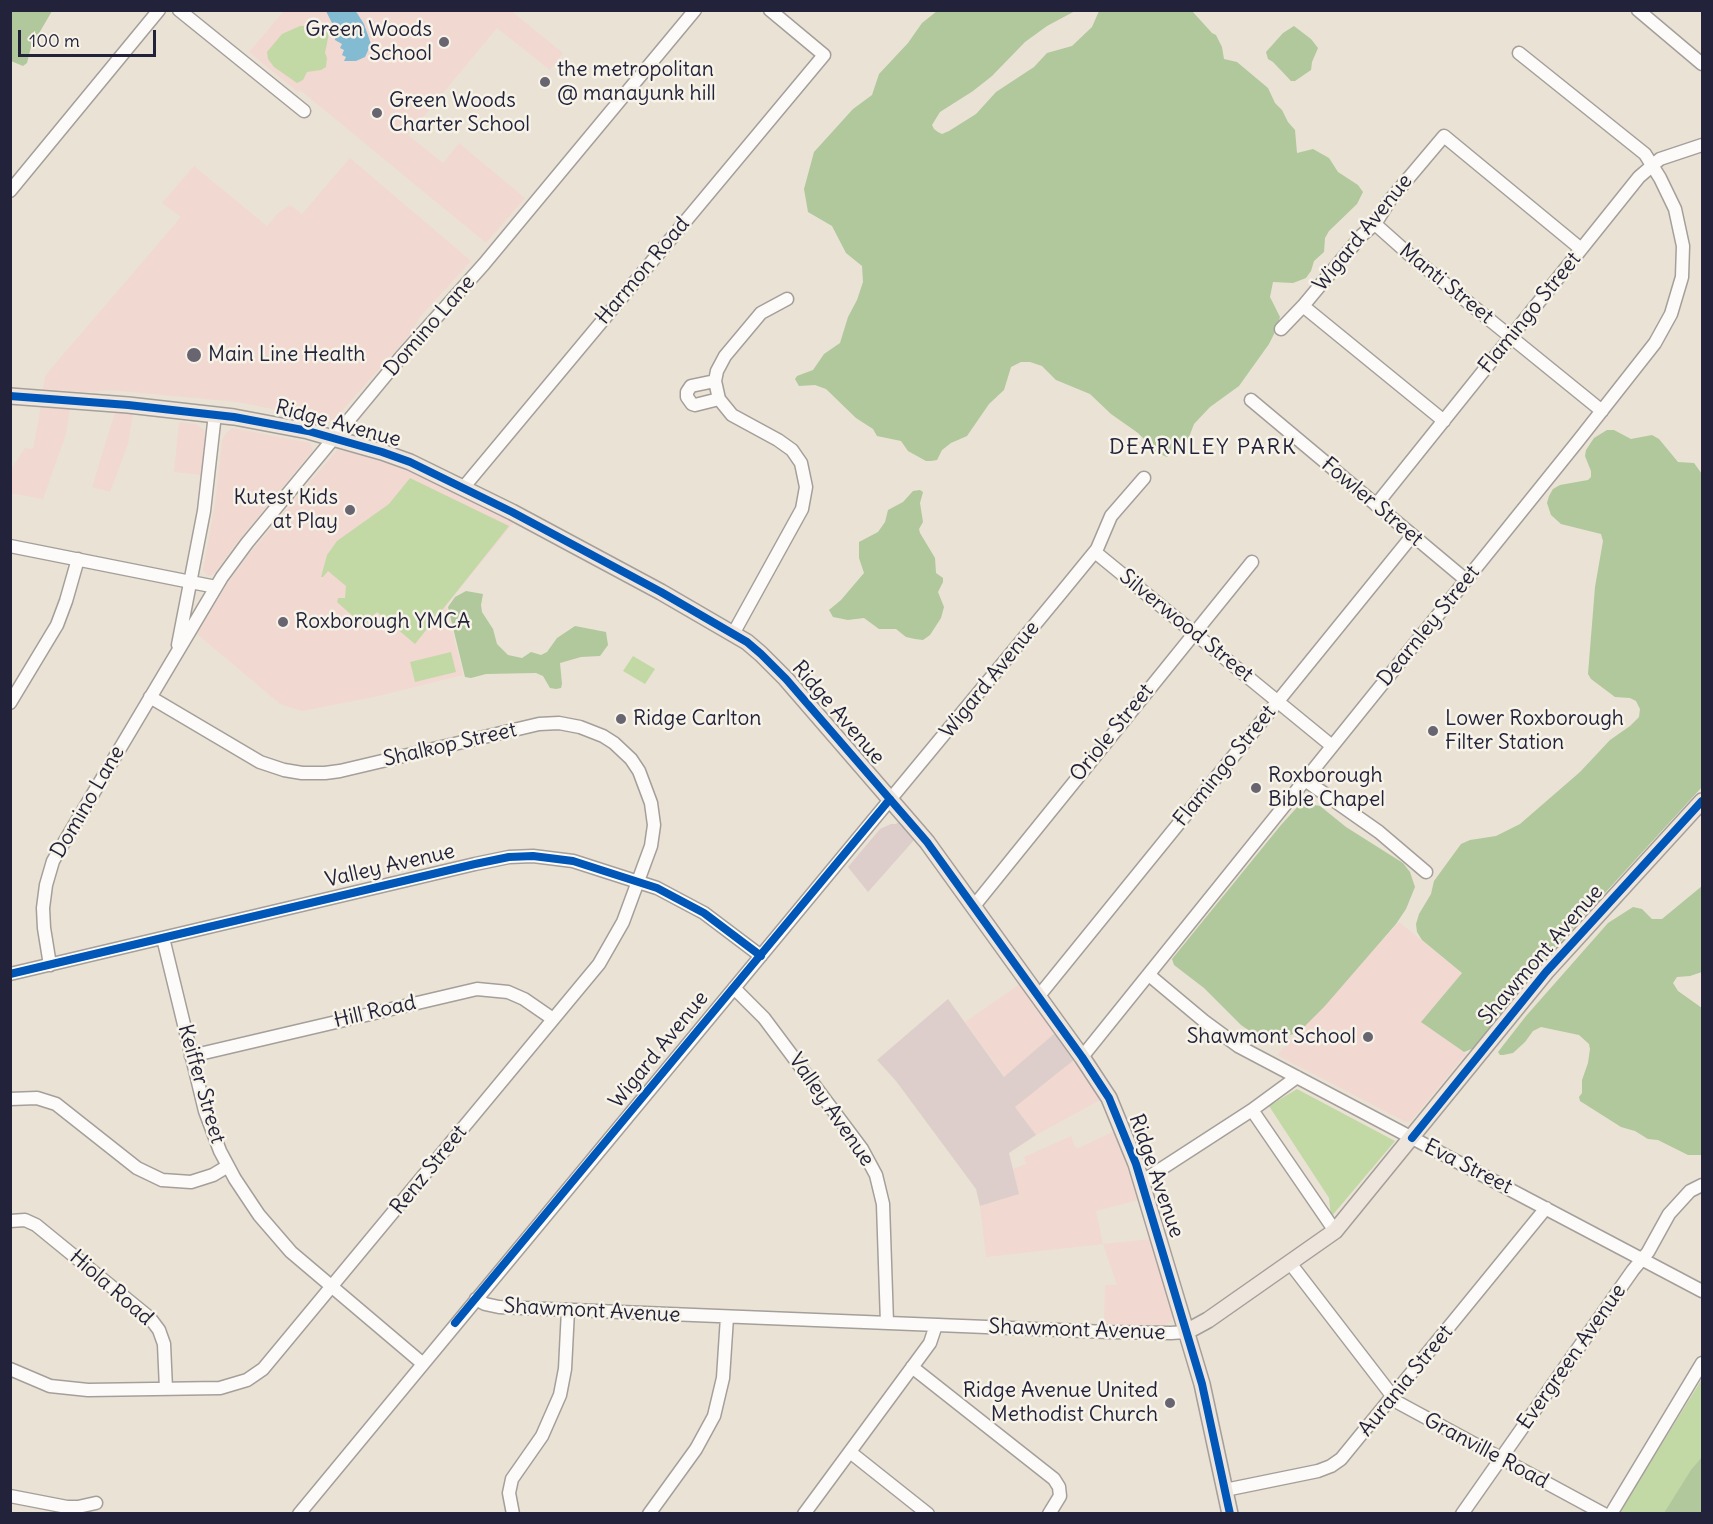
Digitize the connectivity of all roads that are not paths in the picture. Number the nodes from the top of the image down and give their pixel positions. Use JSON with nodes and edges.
{"nodes":[{"id":1,"x":159,"y":10,"type":"edge"},
{"id":2,"x":179,"y":10,"type":"edge"},
{"id":3,"x":695,"y":10,"type":"edge"},
{"id":4,"x":770,"y":10,"type":"edge"},
{"id":5,"x":1638,"y":10,"type":"edge"},
{"id":6,"x":1519,"y":53,"type":"dead end"},
{"id":7,"x":1702,"y":62,"type":"edge"},
{"id":8,"x":304,"y":111,"type":"dead end"},
{"id":9,"x":1702,"y":144,"type":"edge"},
{"id":10,"x":1652,"y":164,"type":"junction"},
{"id":11,"x":10,"y":191,"type":"edge"},
{"id":12,"x":1375,"y":224,"type":"junction"},
{"id":13,"x":1581,"y":249,"type":"junction"},
{"id":14,"x":787,"y":299,"type":"dead end"},
{"id":15,"x":1303,"y":306,"type":"junction"},
{"id":16,"x":1281,"y":328,"type":"dead end"},
{"id":17,"x":1511,"y":337,"type":"junction"},
{"id":18,"x":715,"y":381,"type":"junction"},
{"id":19,"x":10,"y":396,"type":"edge"},
{"id":20,"x":719,"y":399,"type":"junction"},
{"id":21,"x":1251,"y":400,"type":"dead end"},
{"id":22,"x":1602,"y":411,"type":"junction"},
{"id":23,"x":215,"y":414,"type":"junction"},
{"id":24,"x":1444,"y":421,"type":"junction"},
{"id":25,"x":335,"y":437,"type":"junction"},
{"id":26,"x":1144,"y":478,"type":"dead end"},
{"id":27,"x":463,"y":488,"type":"junction"},
{"id":28,"x":1376,"y":505,"type":"junction"},
{"id":29,"x":1412,"y":536,"type":"junction"},
{"id":30,"x":10,"y":546,"type":"edge"},
{"id":31,"x":1095,"y":552,"type":"junction"},
{"id":32,"x":78,"y":559,"type":"junction"},
{"id":33,"x":1252,"y":562,"type":"dead end"},
{"id":34,"x":1466,"y":580,"type":"junction"},
{"id":35,"x":189,"y":582,"type":"junction"},
{"id":36,"x":216,"y":587,"type":"junction"},
{"id":37,"x":1193,"y":633,"type":"junction"},
{"id":38,"x":733,"y":634,"type":"junction"},
{"id":39,"x":177,"y":652,"type":"junction"},
{"id":40,"x":150,"y":697,"type":"junction"},
{"id":41,"x":1277,"y":701,"type":"junction"},
{"id":42,"x":10,"y":703,"type":"edge"},
{"id":43,"x":1332,"y":747,"type":"junction"},
{"id":44,"x":1305,"y":780,"type":"junction"},
{"id":45,"x":890,"y":799,"type":"junction"},
{"id":46,"x":1702,"y":801,"type":"edge"},
{"id":47,"x":1426,"y":872,"type":"dead end"},
{"id":48,"x":639,"y":881,"type":"junction"},
{"id":49,"x":974,"y":906,"type":"junction"},
{"id":50,"x":163,"y":938,"type":"junction"},
{"id":51,"x":761,"y":956,"type":"junction"},
{"id":52,"x":50,"y":965,"type":"junction"},
{"id":53,"x":10,"y":974,"type":"edge"},
{"id":54,"x":1149,"y":975,"type":"junction"},
{"id":55,"x":734,"y":988,"type":"junction"},
{"id":56,"x":1038,"y":997,"type":"junction"},
{"id":57,"x":553,"y":1019,"type":"junction"},
{"id":58,"x":191,"y":1056,"type":"junction"},
{"id":59,"x":1082,"y":1057,"type":"junction"},
{"id":60,"x":1297,"y":1077,"type":"junction"},
{"id":61,"x":10,"y":1099,"type":"edge"},
{"id":62,"x":1252,"y":1110,"type":"junction"},
{"id":63,"x":1412,"y":1138,"type":"junction"},
{"id":64,"x":228,"y":1166,"type":"junction"},
{"id":65,"x":1141,"y":1182,"type":"junction"},
{"id":66,"x":1702,"y":1185,"type":"edge"},
{"id":67,"x":1546,"y":1208,"type":"junction"},
{"id":68,"x":10,"y":1221,"type":"edge"},
{"id":69,"x":1335,"y":1231,"type":"junction"},
{"id":70,"x":1642,"y":1260,"type":"junction"},
{"id":71,"x":1290,"y":1263,"type":"junction"},
{"id":72,"x":332,"y":1288,"type":"junction"},
{"id":73,"x":1702,"y":1291,"type":"edge"},
{"id":74,"x":476,"y":1299,"type":"junction"},
{"id":75,"x":568,"y":1310,"type":"junction"},
{"id":76,"x":727,"y":1317,"type":"junction"},
{"id":77,"x":887,"y":1323,"type":"junction"},
{"id":78,"x":936,"y":1325,"type":"junction"},
{"id":79,"x":1186,"y":1332,"type":"junction"},
{"id":80,"x":1702,"y":1362,"type":"edge"},
{"id":81,"x":422,"y":1363,"type":"junction"},
{"id":82,"x":912,"y":1367,"type":"junction"},
{"id":83,"x":10,"y":1369,"type":"edge"},
{"id":84,"x":166,"y":1389,"type":"junction"},
{"id":85,"x":1392,"y":1398,"type":"junction"},
{"id":86,"x":850,"y":1452,"type":"junction"},
{"id":87,"x":1500,"y":1459,"type":"junction"},
{"id":88,"x":1225,"y":1490,"type":"junction"},
{"id":89,"x":10,"y":1496,"type":"edge"},
{"id":90,"x":96,"y":1503,"type":"dead end"},
{"id":91,"x":511,"y":1508,"type":"edge"},
{"id":92,"x":299,"y":1514,"type":"edge"},
{"id":93,"x":649,"y":1514,"type":"edge"},
{"id":94,"x":804,"y":1514,"type":"edge"},
{"id":95,"x":928,"y":1514,"type":"edge"},
{"id":96,"x":1049,"y":1514,"type":"edge"},
{"id":97,"x":1230,"y":1514,"type":"edge"},
{"id":98,"x":1461,"y":1514,"type":"edge"},
{"id":99,"x":1604,"y":1514,"type":"edge"},
{"id":100,"x":1611,"y":1514,"type":"edge"}],
"edges":[{"from":1,"to":11,"type":"street"},
{"from":2,"to":8,"type":"street"},
{"from":3,"to":25,"type":"street","name":"Domino Lane"},
{"from":4,"to":27,"type":"street","name":"Harmon Road"},
{"from":5,"to":7,"type":"street"},
{"from":6,"to":10,"type":"street","name":"Dearnley Street"},
{"from":9,"to":10,"type":"street","name":"Flamingo Street"},
{"from":10,"to":13,"type":"street","name":"Flamingo Street"},
{"from":10,"to":22,"type":"street","name":"Dearnley Street"},
{"from":12,"to":13,"type":"street","name":"Wigard Avenue"},
{"from":12,"to":15,"type":"street","name":"Wigard Avenue"},
{"from":12,"to":17,"type":"street","name":"Manti Street"},
{"from":13,"to":17,"type":"street","name":"Flamingo Street"},
{"from":14,"to":18,"type":"street"},
{"from":15,"to":16,"type":"street","name":"Wigard Avenue"},
{"from":15,"to":24,"type":"street"},
{"from":17,"to":22,"type":"street","name":"Manti Street"},
{"from":17,"to":24,"type":"street","name":"Flamingo Street"},
{"from":18,"to":20,"type":"street"},
{"from":18,"to":20,"type":"street"},
{"from":19,"to":23,"type":"main road","name":"Ridge Avenue"},
{"from":20,"to":38,"type":"street"},
{"from":21,"to":28,"type":"street","name":"Fowler Street"},
{"from":22,"to":34,"type":"street","name":"Dearnley Street"},
{"from":23,"to":25,"type":"main road","name":"Ridge Avenue"},
{"from":23,"to":35,"type":"street","name":"Domino Lane"},
{"from":24,"to":28,"type":"street","name":"Flamingo Street"},
{"from":25,"to":27,"type":"main road","name":"Ridge Avenue"},
{"from":25,"to":36,"type":"street","name":"Domino Lane"},
{"from":26,"to":31,"type":"street","name":"Wigard Avenue"},
{"from":27,"to":38,"type":"main road","name":"Ridge Avenue"},
{"from":28,"to":29,"type":"street","name":"Fowler Street"},
{"from":29,"to":34,"type":"street","name":"Fowler Street"},
{"from":29,"to":41,"type":"street","name":"Flamingo Street"},
{"from":30,"to":32,"type":"street"},
{"from":31,"to":37,"type":"street","name":"Silverwood Street"},
{"from":31,"to":45,"type":"street","name":"Wigard Avenue"},
{"from":32,"to":35,"type":"street"},
{"from":32,"to":42,"type":"street"},
{"from":33,"to":37,"type":"street","name":"Oriole Street"},
{"from":34,"to":43,"type":"street","name":"Dearnley Street"},
{"from":35,"to":36,"type":"street"},
{"from":35,"to":39,"type":"street","name":"Domino Lane"},
{"from":36,"to":39,"type":"street","name":"Domino Lane"},
{"from":37,"to":41,"type":"street","name":"Silverwood Street"},
{"from":37,"to":49,"type":"street","name":"Oriole Street"},
{"from":38,"to":45,"type":"main road","name":"Ridge Avenue"},
{"from":39,"to":40,"type":"street","name":"Domino Lane"},
{"from":40,"to":48,"type":"street","name":"Shalkop Street"},
{"from":40,"to":52,"type":"street","name":"Domino Lane"},
{"from":41,"to":43,"type":"street","name":"Silverwood Street"},
{"from":41,"to":56,"type":"street","name":"Flamingo Street"},
{"from":43,"to":44,"type":"street","name":"Dearnley Street"},
{"from":44,"to":47,"type":"street"},
{"from":44,"to":54,"type":"street","name":"Dearnley Street"},
{"from":45,"to":49,"type":"main road","name":"Ridge Avenue"},
{"from":45,"to":51,"type":"street","name":"Wigard Avenue"},
{"from":46,"to":63,"type":"main road","name":"Shawmont Avenue"},
{"from":48,"to":50,"type":"street","name":"Valley Avenue"},
{"from":48,"to":51,"type":"street","name":"Valley Avenue"},
{"from":48,"to":57,"type":"street","name":"Renz Street"},
{"from":49,"to":56,"type":"main road","name":"Ridge Avenue"},
{"from":50,"to":52,"type":"street","name":"Valley Avenue"},
{"from":50,"to":58,"type":"street","name":"Keiffer Street"},
{"from":51,"to":55,"type":"street","name":"Wigard Avenue"},
{"from":52,"to":53,"type":"street","name":"Valley Avenue"},
{"from":54,"to":59,"type":"street","name":"Dearnley Street"},
{"from":54,"to":60,"type":"street","name":"Eva Street"},
{"from":55,"to":74,"type":"street","name":"Wigard Avenue"},
{"from":55,"to":77,"type":"street","name":"Valley Avenue"},
{"from":56,"to":59,"type":"main road","name":"Ridge Avenue"},
{"from":57,"to":58,"type":"street","name":"Hill Road"},
{"from":57,"to":72,"type":"street","name":"Renz Street"},
{"from":58,"to":64,"type":"street","name":"Keiffer Street"},
{"from":59,"to":65,"type":"main road","name":"Ridge Avenue"},
{"from":60,"to":62,"type":"street"},
{"from":60,"to":63,"type":"street","name":"Eva Street"},
{"from":61,"to":64,"type":"street"},
{"from":62,"to":65,"type":"street"},
{"from":62,"to":69,"type":"street"},
{"from":63,"to":67,"type":"street","name":"Eva Street"},
{"from":63,"to":69,"type":"main road","name":"Shawmont Avenue"},
{"from":64,"to":72,"type":"street","name":"Keiffer Street"},
{"from":65,"to":79,"type":"main road","name":"Ridge Avenue"},
{"from":66,"to":70,"type":"street","name":"Evergreen Avenue"},
{"from":67,"to":70,"type":"street","name":"Eva Street"},
{"from":67,"to":85,"type":"street","name":"Aurania Street"},
{"from":68,"to":84,"type":"street","name":"Hiola Road"},
{"from":69,"to":71,"type":"main road","name":"Shawmont Avenue"},
{"from":70,"to":73,"type":"street","name":"Eva Street"},
{"from":70,"to":87,"type":"street","name":"Evergreen Avenue"},
{"from":71,"to":79,"type":"main road","name":"Shawmont Avenue"},
{"from":71,"to":85,"type":"street","name":"Granville Road"},
{"from":72,"to":81,"type":"street","name":"Keiffer Street"},
{"from":72,"to":84,"type":"street","name":"Renz Street"},
{"from":74,"to":75,"type":"street","name":"Shawmont Avenue"},
{"from":74,"to":81,"type":"street","name":"Wigard Avenue"},
{"from":75,"to":76,"type":"street","name":"Shawmont Avenue"},
{"from":75,"to":91,"type":"street"},
{"from":76,"to":77,"type":"street","name":"Shawmont Avenue"},
{"from":76,"to":93,"type":"street"},
{"from":77,"to":78,"type":"street","name":"Shawmont Avenue"},
{"from":78,"to":79,"type":"street","name":"Shawmont Avenue"},
{"from":78,"to":82,"type":"street"},
{"from":79,"to":88,"type":"main road","name":"Ridge Avenue"},
{"from":80,"to":100,"type":"street"},
{"from":81,"to":92,"type":"street","name":"Wigard Avenue"},
{"from":82,"to":86,"type":"street"},
{"from":82,"to":96,"type":"street"},
{"from":83,"to":84,"type":"street","name":"Renz Street"},
{"from":85,"to":87,"type":"street","name":"Granville Road"},
{"from":85,"to":88,"type":"street","name":"Aurania Street"},
{"from":86,"to":94,"type":"street"},
{"from":86,"to":95,"type":"street"},
{"from":87,"to":98,"type":"street","name":"Evergreen Avenue"},
{"from":87,"to":99,"type":"street","name":"Granville Road"},
{"from":88,"to":97,"type":"main road","name":"Ridge Avenue"},
{"from":89,"to":90,"type":"street"}]}
